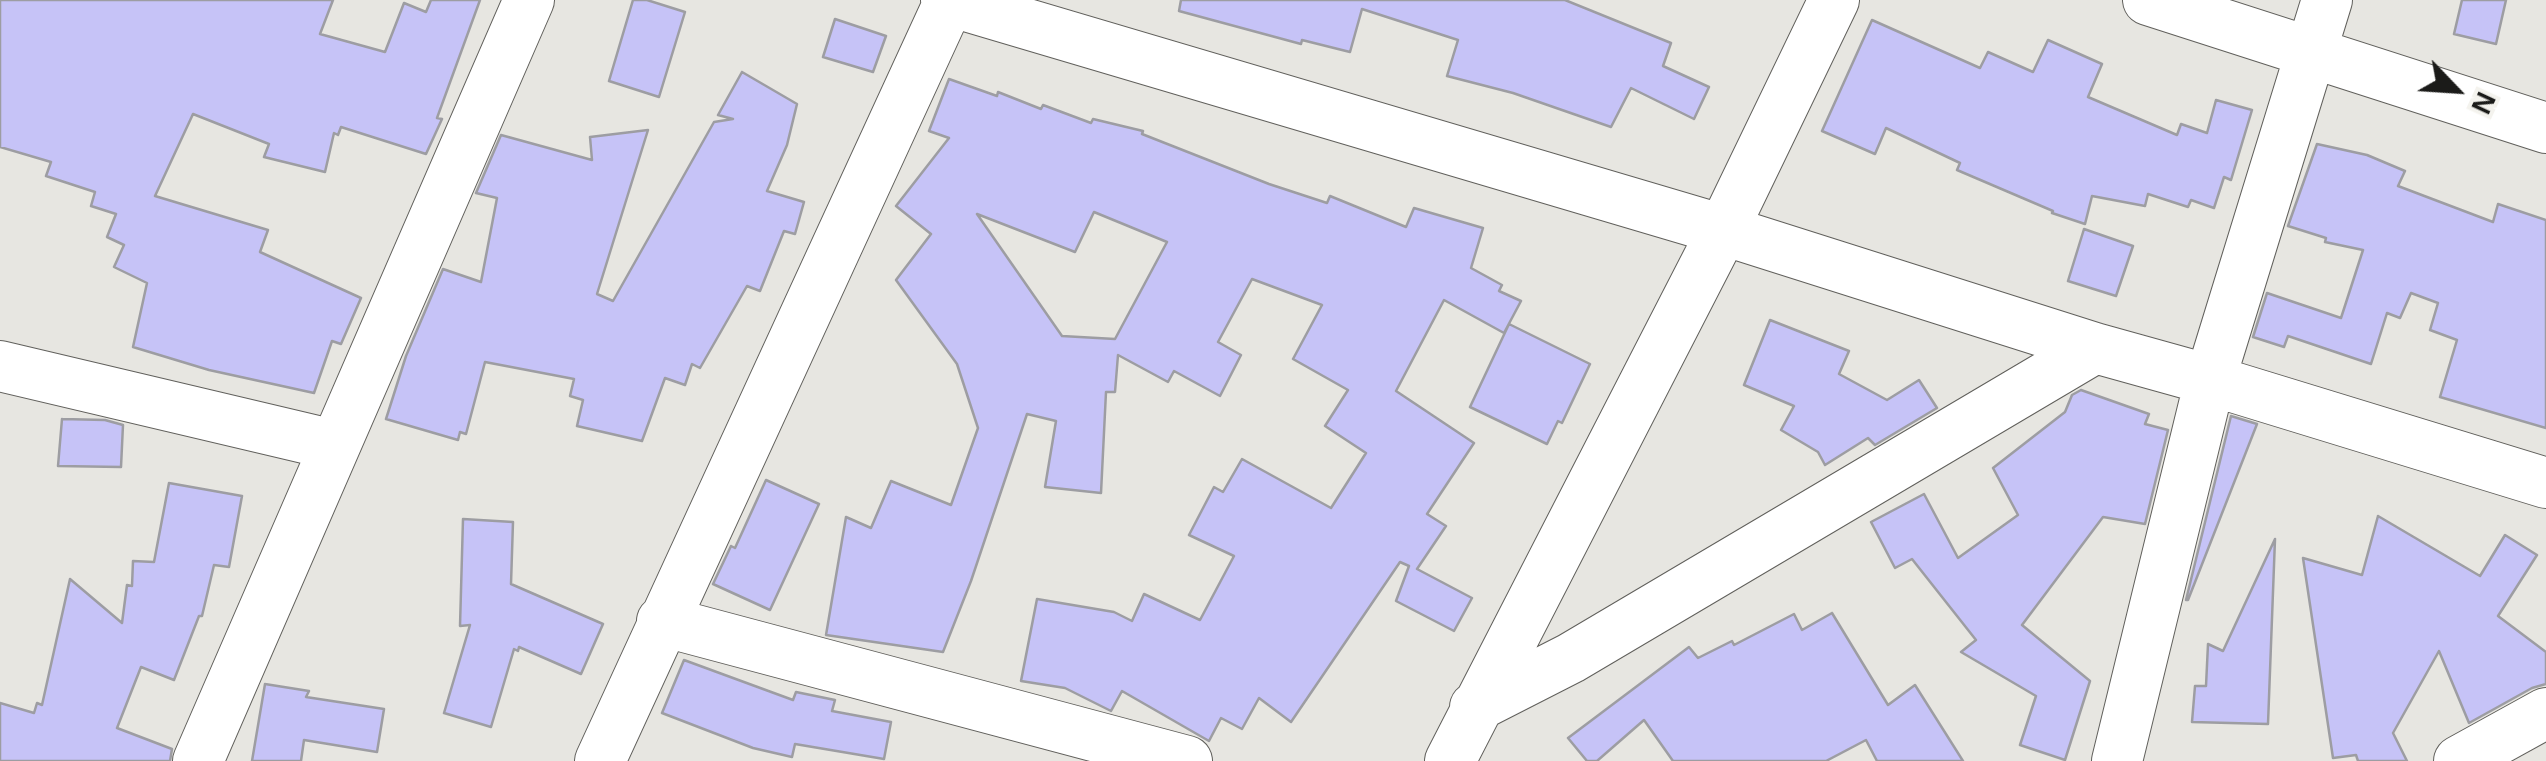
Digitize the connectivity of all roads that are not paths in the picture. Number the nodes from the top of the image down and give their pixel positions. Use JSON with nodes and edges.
{"nodes":[{"id":1,"x":530,"y":0,"type":"edge"},
{"id":2,"x":949,"y":0,"type":"edge"},
{"id":3,"x":1834,"y":0,"type":"edge"},
{"id":4,"x":2148,"y":0,"type":"edge"},
{"id":5,"x":2327,"y":0,"type":"edge"},
{"id":6,"x":2312,"y":51,"type":"junction"},
{"id":7,"x":2546,"y":128,"type":"edge"},
{"id":8,"x":1722,"y":230,"type":"junction"},
{"id":9,"x":2095,"y":348,"type":"junction"},
{"id":10,"x":0,"y":366,"type":"edge"},
{"id":11,"x":2210,"y":380,"type":"junction"},
{"id":12,"x":334,"y":444,"type":"junction"},
{"id":13,"x":2546,"y":484,"type":"edge"},
{"id":14,"x":662,"y":621,"type":"junction"},
{"id":15,"x":1476,"y":707,"type":"junction"},
{"id":16,"x":2546,"y":713,"type":"edge"},
{"id":17,"x":198,"y":761,"type":"edge"},
{"id":18,"x":600,"y":761,"type":"edge"},
{"id":19,"x":1186,"y":761,"type":"edge"},
{"id":20,"x":1450,"y":761,"type":"edge"},
{"id":21,"x":2116,"y":761,"type":"edge"},
{"id":22,"x":2459,"y":761,"type":"edge"}],
"edges":[{"from":1,"to":12,"type":"street"},
{"from":2,"to":8,"type":"street"},
{"from":2,"to":14,"type":"street"},
{"from":3,"to":8,"type":"street"},
{"from":4,"to":6,"type":"street"},
{"from":5,"to":6,"type":"street"},
{"from":6,"to":7,"type":"street"},
{"from":6,"to":11,"type":"street"},
{"from":8,"to":9,"type":"street"},
{"from":8,"to":15,"type":"street"},
{"from":9,"to":11,"type":"street"},
{"from":9,"to":15,"type":"street"},
{"from":10,"to":12,"type":"street"},
{"from":11,"to":13,"type":"street"},
{"from":11,"to":21,"type":"street"},
{"from":12,"to":17,"type":"street"},
{"from":14,"to":18,"type":"street"},
{"from":14,"to":19,"type":"street"},
{"from":15,"to":20,"type":"street"},
{"from":16,"to":22,"type":"street"}]}
